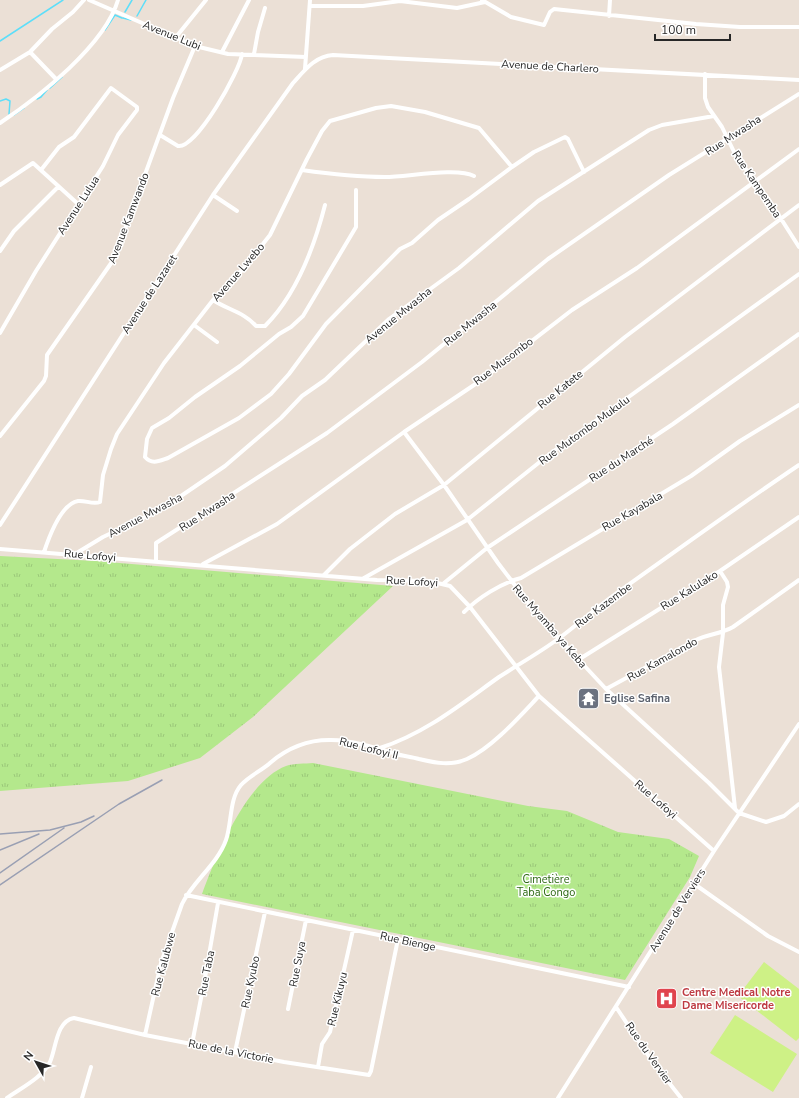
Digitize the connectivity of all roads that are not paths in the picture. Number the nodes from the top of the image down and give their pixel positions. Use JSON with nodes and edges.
{"nodes":[{"id":1,"x":84,"y":0,"type":"edge"},
{"id":2,"x":89,"y":0,"type":"edge"},
{"id":3,"x":118,"y":0,"type":"edge"},
{"id":4,"x":206,"y":0,"type":"edge"},
{"id":5,"x":249,"y":0,"type":"edge"},
{"id":6,"x":310,"y":0,"type":"edge"},
{"id":7,"x":610,"y":0,"type":"edge"},
{"id":8,"x":484,"y":1,"type":"edge"},
{"id":9,"x":310,"y":6,"type":"junction"},
{"id":10,"x":264,"y":8,"type":"dead end"},
{"id":11,"x":115,"y":11,"type":"junction"},
{"id":12,"x":609,"y":16,"type":"junction"},
{"id":13,"x":799,"y":27,"type":"edge"},
{"id":14,"x":176,"y":38,"type":"junction"},
{"id":15,"x":196,"y":46,"type":"junction"},
{"id":16,"x":30,"y":52,"type":"junction"},
{"id":17,"x":222,"y":52,"type":"junction"},
{"id":18,"x":242,"y":54,"type":"junction"},
{"id":19,"x":254,"y":54,"type":"junction"},
{"id":20,"x":306,"y":58,"type":"junction"},
{"id":21,"x":305,"y":69,"type":"junction"},
{"id":22,"x":0,"y":70,"type":"edge"},
{"id":23,"x":705,"y":74,"type":"junction"},
{"id":24,"x":56,"y":79,"type":"junction"},
{"id":25,"x":799,"y":80,"type":"edge"},
{"id":26,"x":799,"y":94,"type":"edge"},
{"id":27,"x":714,"y":116,"type":"junction"},
{"id":28,"x":0,"y":123,"type":"edge"},
{"id":29,"x":160,"y":135,"type":"junction"},
{"id":30,"x":727,"y":138,"type":"junction"},
{"id":31,"x":799,"y":149,"type":"edge"},
{"id":32,"x":512,"y":167,"type":"junction"},
{"id":33,"x":41,"y":170,"type":"junction"},
{"id":34,"x":302,"y":170,"type":"junction"},
{"id":35,"x":584,"y":172,"type":"junction"},
{"id":36,"x":474,"y":176,"type":"dead end"},
{"id":37,"x":755,"y":181,"type":"junction"},
{"id":38,"x":0,"y":185,"type":"edge"},
{"id":39,"x":58,"y":187,"type":"junction"},
{"id":40,"x":356,"y":190,"type":"dead end"},
{"id":41,"x":213,"y":195,"type":"junction"},
{"id":42,"x":78,"y":204,"type":"junction"},
{"id":43,"x":325,"y":205,"type":"dead end"},
{"id":44,"x":799,"y":205,"type":"edge"},
{"id":45,"x":237,"y":211,"type":"dead end"},
{"id":46,"x":781,"y":218,"type":"junction"},
{"id":47,"x":799,"y":247,"type":"edge"},
{"id":48,"x":0,"y":251,"type":"edge"},
{"id":49,"x":799,"y":274,"type":"edge"},
{"id":50,"x":213,"y":300,"type":"junction"},
{"id":51,"x":194,"y":325,"type":"junction"},
{"id":52,"x":0,"y":334,"type":"edge"},
{"id":53,"x":799,"y":334,"type":"edge"},
{"id":54,"x":217,"y":342,"type":"dead end"},
{"id":55,"x":799,"y":405,"type":"edge"},
{"id":56,"x":2,"y":430,"type":"edge"},
{"id":57,"x":404,"y":432,"type":"junction"},
{"id":58,"x":0,"y":436,"type":"edge"},
{"id":59,"x":799,"y":465,"type":"edge"},
{"id":60,"x":444,"y":485,"type":"junction"},
{"id":61,"x":799,"y":517,"type":"edge"},
{"id":62,"x":467,"y":520,"type":"junction"},
{"id":63,"x":0,"y":525,"type":"edge"},
{"id":64,"x":487,"y":548,"type":"junction"},
{"id":65,"x":0,"y":549,"type":"edge"},
{"id":66,"x":44,"y":552,"type":"junction"},
{"id":67,"x":75,"y":554,"type":"junction"},
{"id":68,"x":156,"y":561,"type":"junction"},
{"id":69,"x":202,"y":565,"type":"junction"},
{"id":70,"x":720,"y":571,"type":"junction"},
{"id":71,"x":324,"y":575,"type":"junction"},
{"id":72,"x":364,"y":579,"type":"junction"},
{"id":73,"x":511,"y":580,"type":"junction"},
{"id":74,"x":799,"y":580,"type":"edge"},
{"id":75,"x":444,"y":583,"type":"junction"},
{"id":76,"x":470,"y":607,"type":"junction"},
{"id":77,"x":464,"y":612,"type":"dead end"},
{"id":78,"x":722,"y":633,"type":"junction"},
{"id":79,"x":558,"y":639,"type":"junction"},
{"id":80,"x":578,"y":660,"type":"junction"},
{"id":81,"x":516,"y":666,"type":"junction"},
{"id":82,"x":606,"y":690,"type":"junction"},
{"id":83,"x":540,"y":696,"type":"junction"},
{"id":84,"x":799,"y":724,"type":"edge"},
{"id":85,"x":380,"y":748,"type":"junction"},
{"id":86,"x":799,"y":804,"type":"edge"},
{"id":87,"x":734,"y":808,"type":"junction"},
{"id":88,"x":739,"y":813,"type":"junction"},
{"id":89,"x":714,"y":851,"type":"junction"},
{"id":90,"x":693,"y":883,"type":"junction"},
{"id":91,"x":186,"y":895,"type":"junction"},
{"id":92,"x":218,"y":903,"type":"junction"},
{"id":93,"x":265,"y":912,"type":"junction"},
{"id":94,"x":306,"y":920,"type":"junction"},
{"id":95,"x":353,"y":930,"type":"junction"},
{"id":96,"x":398,"y":939,"type":"junction"},
{"id":97,"x":799,"y":952,"type":"edge"},
{"id":98,"x":629,"y":987,"type":"junction"},
{"id":99,"x":616,"y":1007,"type":"junction"},
{"id":100,"x":288,"y":1009,"type":"dead end"},
{"id":101,"x":145,"y":1035,"type":"junction"},
{"id":102,"x":192,"y":1044,"type":"junction"},
{"id":103,"x":235,"y":1052,"type":"junction"},
{"id":104,"x":91,"y":1066,"type":"dead end"},
{"id":105,"x":318,"y":1067,"type":"junction"},
{"id":106,"x":7,"y":1098,"type":"edge"},
{"id":107,"x":82,"y":1098,"type":"edge"},
{"id":108,"x":558,"y":1098,"type":"edge"},
{"id":109,"x":681,"y":1098,"type":"edge"}],
"edges":[{"from":1,"to":16,"type":"street"},
{"from":2,"to":11,"type":"street","name":"Avenue Lubi"},
{"from":3,"to":11,"type":"street"},
{"from":4,"to":14,"type":"street"},
{"from":5,"to":17,"type":"street"},
{"from":6,"to":9,"type":"street"},
{"from":7,"to":12,"type":"street"},
{"from":8,"to":9,"type":"street"},
{"from":8,"to":12,"type":"street"},
{"from":9,"to":20,"type":"street"},
{"from":10,"to":19,"type":"street"},
{"from":11,"to":14,"type":"street","name":"Avenue Lubi"},
{"from":11,"to":24,"type":"street"},
{"from":12,"to":13,"type":"street"},
{"from":14,"to":15,"type":"street","name":"Avenue Lubi"},
{"from":15,"to":17,"type":"street","name":"Avenue Lubi"},
{"from":15,"to":29,"type":"street","name":"Avenue Kamwando"},
{"from":16,"to":22,"type":"street"},
{"from":16,"to":24,"type":"street"},
{"from":17,"to":18,"type":"street","name":"Avenue Lubi"},
{"from":18,"to":19,"type":"street","name":"Avenue Lubi"},
{"from":18,"to":29,"type":"street"},
{"from":19,"to":20,"type":"street","name":"Avenue Lubi"},
{"from":20,"to":21,"type":"street"},
{"from":21,"to":23,"type":"street","name":"Avenue de Charlero"},
{"from":21,"to":41,"type":"street","name":"Avenue de Lazaret"},
{"from":23,"to":25,"type":"street","name":"Avenue de Charlero"},
{"from":23,"to":27,"type":"street","name":"Rue Kampemba"},
{"from":24,"to":28,"type":"street"},
{"from":26,"to":30,"type":"street","name":"Rue Mwasha"},
{"from":27,"to":30,"type":"street","name":"Rue Kampemba"},
{"from":27,"to":35,"type":"street","name":"Avenue Mwasha"},
{"from":29,"to":56,"type":"street","name":"Avenue Kamwando"},
{"from":30,"to":37,"type":"street","name":"Rue Kampemba"},
{"from":30,"to":68,"type":"street","name":"Rue Mwasha"},
{"from":31,"to":37,"type":"street","name":"Rue Musombo"},
{"from":32,"to":34,"type":"street","name":"Avenue Lwebo"},
{"from":32,"to":35,"type":"street"},
{"from":32,"to":40,"type":"street"},
{"from":33,"to":38,"type":"street"},
{"from":33,"to":39,"type":"street"},
{"from":33,"to":42,"type":"street","name":"Avenue Lulua"},
{"from":34,"to":36,"type":"street"},
{"from":34,"to":50,"type":"street","name":"Avenue Lwebo"},
{"from":35,"to":67,"type":"street","name":"Avenue Mwasha"},
{"from":37,"to":46,"type":"street","name":"Rue Kampemba"},
{"from":37,"to":57,"type":"street","name":"Rue Musombo"},
{"from":39,"to":42,"type":"street"},
{"from":39,"to":48,"type":"street"},
{"from":41,"to":45,"type":"street"},
{"from":41,"to":63,"type":"street","name":"Avenue de Lazaret"},
{"from":42,"to":52,"type":"street","name":"Avenue Lulua"},
{"from":43,"to":50,"type":"street"},
{"from":44,"to":46,"type":"street","name":"Rue Katete"},
{"from":46,"to":47,"type":"street","name":"Rue Kampemba"},
{"from":46,"to":60,"type":"street","name":"Rue Katete"},
{"from":49,"to":62,"type":"street","name":"Rue Mutombo Mukulu"},
{"from":50,"to":51,"type":"street","name":"Avenue Lwebo"},
{"from":51,"to":54,"type":"street"},
{"from":51,"to":66,"type":"street","name":"Avenue Lwebo"},
{"from":53,"to":64,"type":"street","name":"Rue du Marché"},
{"from":55,"to":73,"type":"street","name":"Rue Kayabala"},
{"from":56,"to":58,"type":"street","name":"Avenue Kamwando"},
{"from":57,"to":60,"type":"street","name":"Rue Myamba ya Keba"},
{"from":57,"to":69,"type":"street","name":"Rue Musombo"},
{"from":59,"to":79,"type":"street","name":"Rue Kazembe"},
{"from":60,"to":62,"type":"street","name":"Rue Myamba ya Keba"},
{"from":60,"to":71,"type":"street","name":"Rue Katete"},
{"from":61,"to":70,"type":"street","name":"Rue Kalulako"},
{"from":62,"to":64,"type":"street","name":"Rue Myamba ya Keba"},
{"from":62,"to":72,"type":"street","name":"Rue Mutombo Mukulu"},
{"from":64,"to":73,"type":"street","name":"Rue Myamba ya Keba"},
{"from":64,"to":75,"type":"street","name":"Rue du Marché"},
{"from":65,"to":66,"type":"street","name":"Rue Lofoyi"},
{"from":66,"to":67,"type":"street","name":"Rue Lofoyi"},
{"from":67,"to":68,"type":"street","name":"Rue Lofoyi"},
{"from":68,"to":69,"type":"street","name":"Rue Lofoyi"},
{"from":69,"to":71,"type":"street","name":"Rue Lofoyi"},
{"from":70,"to":78,"type":"street"},
{"from":70,"to":80,"type":"street","name":"Rue Kalulako"},
{"from":71,"to":72,"type":"street","name":"Rue Lofoyi"},
{"from":72,"to":75,"type":"street","name":"Rue Lofoyi"},
{"from":73,"to":76,"type":"street","name":"Rue Kayabala"},
{"from":73,"to":79,"type":"street","name":"Rue Myamba ya Keba"},
{"from":74,"to":78,"type":"street","name":"Rue Kamalondo"},
{"from":75,"to":76,"type":"street","name":"Rue Lofoyi"},
{"from":76,"to":77,"type":"street","name":"Rue Kayabala"},
{"from":76,"to":81,"type":"street","name":"Rue Lofoyi"},
{"from":78,"to":82,"type":"street","name":"Rue Kamalondo"},
{"from":78,"to":87,"type":"street"},
{"from":79,"to":80,"type":"street","name":"Rue Myamba ya Keba"},
{"from":79,"to":81,"type":"street","name":"Rue Kazembe"},
{"from":80,"to":82,"type":"street","name":"Rue Myamba ya Keba"},
{"from":81,"to":83,"type":"street","name":"Rue Lofoyi"},
{"from":81,"to":85,"type":"street","name":"Rue Kazembe"},
{"from":82,"to":87,"type":"street","name":"Rue Myamba ya Keba"},
{"from":83,"to":85,"type":"street","name":"Rue Lofoyi II"},
{"from":83,"to":89,"type":"street","name":"Rue Lofoyi"},
{"from":84,"to":88,"type":"street","name":"Avenue de Verviers"},
{"from":85,"to":91,"type":"street","name":"Rue Lofoyi II"},
{"from":86,"to":88,"type":"street"},
{"from":87,"to":88,"type":"street","name":"Rue Myamba ya Keba"},
{"from":88,"to":89,"type":"street","name":"Avenue de Verviers"},
{"from":89,"to":90,"type":"street","name":"Avenue de Verviers"},
{"from":90,"to":97,"type":"street"},
{"from":90,"to":98,"type":"street","name":"Avenue de Verviers"},
{"from":91,"to":92,"type":"street","name":"Rue Bienge"},
{"from":91,"to":101,"type":"street","name":"Rue Kalubwe"},
{"from":92,"to":93,"type":"street","name":"Rue Bienge"},
{"from":92,"to":102,"type":"street","name":"Rue Taba"},
{"from":93,"to":94,"type":"street","name":"Rue Bienge"},
{"from":93,"to":103,"type":"street","name":"Rue Kyubo"},
{"from":94,"to":95,"type":"street","name":"Rue Bienge"},
{"from":94,"to":100,"type":"street","name":"Rue Suya"},
{"from":95,"to":96,"type":"street","name":"Rue Bienge"},
{"from":95,"to":105,"type":"street","name":"Rue Kikuyu"},
{"from":96,"to":98,"type":"street","name":"Rue Bienge"},
{"from":96,"to":105,"type":"street","name":"Rue de la Victorie"},
{"from":98,"to":99,"type":"street","name":"Avenue de Verviers"},
{"from":99,"to":108,"type":"street","name":"Avenue de Verviers"},
{"from":99,"to":109,"type":"street","name":"Rue du Vervier"},
{"from":101,"to":102,"type":"street","name":"Rue de la Victorie"},
{"from":101,"to":106,"type":"street","name":"Rue de la Victorie"},
{"from":102,"to":103,"type":"street","name":"Rue de la Victorie"},
{"from":103,"to":105,"type":"street","name":"Rue de la Victorie"},
{"from":104,"to":107,"type":"street"}]}
